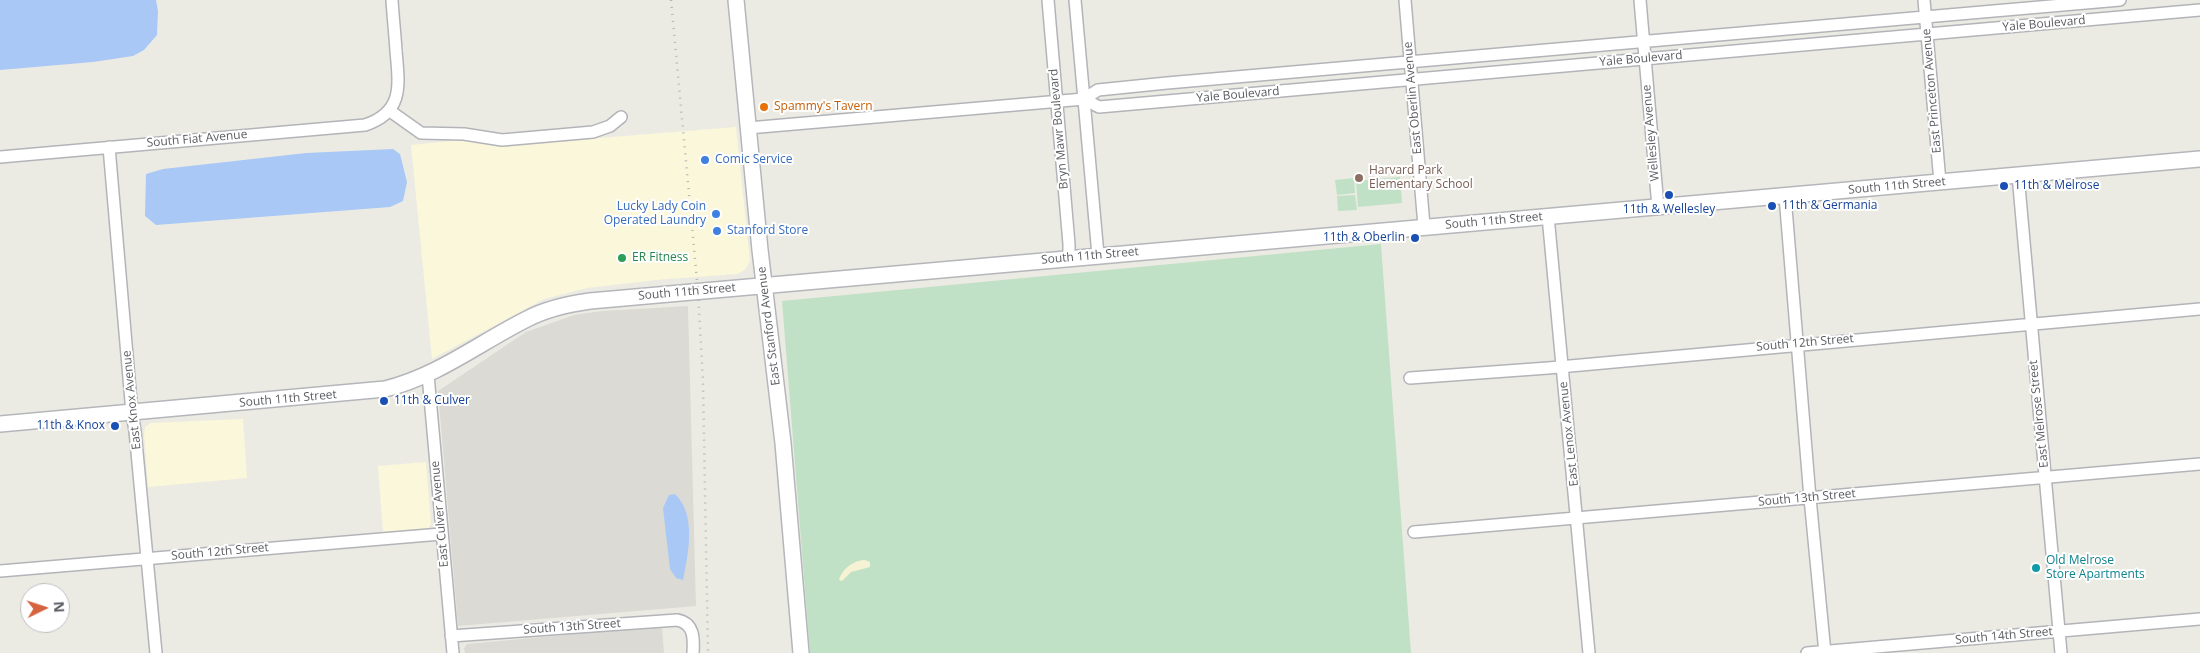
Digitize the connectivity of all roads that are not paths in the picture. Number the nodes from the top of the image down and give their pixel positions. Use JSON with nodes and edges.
{"nodes":[{"id":1,"x":395,"y":0,"type":"edge"},
{"id":2,"x":736,"y":0,"type":"edge"},
{"id":3,"x":1048,"y":0,"type":"edge"},
{"id":4,"x":1075,"y":0,"type":"edge"},
{"id":5,"x":1405,"y":0,"type":"edge"},
{"id":6,"x":1640,"y":0,"type":"edge"},
{"id":7,"x":1924,"y":0,"type":"edge"},
{"id":8,"x":2120,"y":0,"type":"edge"},
{"id":9,"x":2200,"y":10,"type":"edge"},
{"id":10,"x":1926,"y":17,"type":"junction"},
{"id":11,"x":1927,"y":34,"type":"junction"},
{"id":12,"x":1643,"y":42,"type":"junction"},
{"id":13,"x":1645,"y":59,"type":"junction"},
{"id":14,"x":1410,"y":62,"type":"junction"},
{"id":15,"x":1412,"y":80,"type":"junction"},
{"id":16,"x":1084,"y":99,"type":"junction"},
{"id":17,"x":1056,"y":102,"type":"junction"},
{"id":18,"x":390,"y":111,"type":"junction"},
{"id":19,"x":621,"y":117,"type":"dead end"},
{"id":20,"x":748,"y":128,"type":"junction"},
{"id":21,"x":109,"y":147,"type":"junction"},
{"id":22,"x":0,"y":156,"type":"edge"},
{"id":23,"x":2200,"y":159,"type":"edge"},
{"id":24,"x":2018,"y":175,"type":"junction"},
{"id":25,"x":1940,"y":182,"type":"junction"},
{"id":26,"x":1785,"y":196,"type":"junction"},
{"id":27,"x":1658,"y":207,"type":"junction"},
{"id":28,"x":1548,"y":216,"type":"junction"},
{"id":29,"x":1424,"y":226,"type":"junction"},
{"id":30,"x":1098,"y":255,"type":"junction"},
{"id":31,"x":1069,"y":258,"type":"junction"},
{"id":32,"x":764,"y":284,"type":"junction"},
{"id":33,"x":2200,"y":309,"type":"edge"},
{"id":34,"x":2031,"y":324,"type":"junction"},
{"id":35,"x":1797,"y":344,"type":"junction"},
{"id":36,"x":1562,"y":366,"type":"junction"},
{"id":37,"x":428,"y":375,"type":"junction"},
{"id":38,"x":1410,"y":378,"type":"dead end"},
{"id":39,"x":132,"y":413,"type":"junction"},
{"id":40,"x":0,"y":424,"type":"edge"},
{"id":41,"x":2200,"y":464,"type":"edge"},
{"id":42,"x":2046,"y":476,"type":"junction"},
{"id":43,"x":1810,"y":498,"type":"junction"},
{"id":44,"x":1577,"y":518,"type":"junction"},
{"id":45,"x":1414,"y":532,"type":"dead end"},
{"id":46,"x":441,"y":534,"type":"junction"},
{"id":47,"x":147,"y":558,"type":"junction"},
{"id":48,"x":0,"y":572,"type":"edge"},
{"id":49,"x":2200,"y":620,"type":"edge"},
{"id":50,"x":2059,"y":632,"type":"junction"},
{"id":51,"x":451,"y":636,"type":"junction"},
{"id":52,"x":1825,"y":652,"type":"edge"},
{"id":53,"x":156,"y":653,"type":"edge"},
{"id":54,"x":453,"y":653,"type":"edge"},
{"id":55,"x":694,"y":653,"type":"edge"},
{"id":56,"x":801,"y":653,"type":"edge"},
{"id":57,"x":1589,"y":653,"type":"edge"},
{"id":58,"x":1807,"y":653,"type":"edge"},
{"id":59,"x":2061,"y":653,"type":"edge"}],
"edges":[{"from":1,"to":18,"type":"street"},
{"from":2,"to":20,"type":"street","name":"East Stanford Avenue"},
{"from":3,"to":17,"type":"street","name":"Bryn Mawr Boulevard"},
{"from":4,"to":16,"type":"street"},
{"from":5,"to":14,"type":"street","name":"East Oberlin Avenue"},
{"from":6,"to":12,"type":"street","name":"Wellesley Avenue"},
{"from":7,"to":10,"type":"street","name":"East Princeton Avenue"},
{"from":8,"to":10,"type":"street","name":"Yale Boulevard"},
{"from":9,"to":11,"type":"street","name":"Yale Boulevard"},
{"from":10,"to":11,"type":"street","name":"East Princeton Avenue"},
{"from":10,"to":12,"type":"street","name":"Yale Boulevard"},
{"from":11,"to":13,"type":"street","name":"Yale Boulevard"},
{"from":11,"to":25,"type":"street","name":"East Princeton Avenue"},
{"from":12,"to":13,"type":"street","name":"Wellesley Avenue"},
{"from":12,"to":14,"type":"street","name":"Yale Boulevard"},
{"from":13,"to":15,"type":"street","name":"Yale Boulevard"},
{"from":13,"to":27,"type":"street","name":"Wellesley Avenue"},
{"from":14,"to":15,"type":"street","name":"East Oberlin Avenue"},
{"from":14,"to":16,"type":"street","name":"Yale Boulevard"},
{"from":15,"to":16,"type":"street","name":"Yale Boulevard"},
{"from":15,"to":29,"type":"street","name":"East Oberlin Avenue"},
{"from":16,"to":17,"type":"street","name":"Yale Boulevard"},
{"from":16,"to":30,"type":"street"},
{"from":17,"to":20,"type":"street","name":"Yale Boulevard"},
{"from":17,"to":31,"type":"street","name":"Bryn Mawr Boulevard"},
{"from":18,"to":19,"type":"street"},
{"from":18,"to":21,"type":"street","name":"South Fiat Avenue"},
{"from":20,"to":32,"type":"street","name":"East Stanford Avenue"},
{"from":21,"to":22,"type":"street","name":"South Fiat Avenue"},
{"from":21,"to":39,"type":"street","name":"East Knox Avenue"},
{"from":23,"to":24,"type":"street","name":"South 11th Street"},
{"from":24,"to":25,"type":"street","name":"South 11th Street"},
{"from":24,"to":34,"type":"street","name":"East Melrose Street"},
{"from":25,"to":26,"type":"street","name":"South 11th Street"},
{"from":26,"to":27,"type":"street","name":"South 11th Street"},
{"from":26,"to":35,"type":"street"},
{"from":27,"to":28,"type":"street","name":"South 11th Street"},
{"from":28,"to":29,"type":"street","name":"South 11th Street"},
{"from":28,"to":36,"type":"street","name":"East Lenox Avenue"},
{"from":29,"to":30,"type":"street","name":"South 11th Street"},
{"from":30,"to":31,"type":"street","name":"South 11th Street"},
{"from":31,"to":32,"type":"street","name":"South 11th Street"},
{"from":32,"to":37,"type":"street","name":"South 11th Street"},
{"from":32,"to":56,"type":"street","name":"East Stanford Avenue"},
{"from":33,"to":34,"type":"street","name":"South 12th Street"},
{"from":34,"to":35,"type":"street","name":"South 12th Street"},
{"from":34,"to":42,"type":"street","name":"East Melrose Street"},
{"from":35,"to":36,"type":"street","name":"South 12th Street"},
{"from":35,"to":43,"type":"street"},
{"from":36,"to":38,"type":"street","name":"South 12th Street"},
{"from":36,"to":44,"type":"street","name":"East Lenox Avenue"},
{"from":37,"to":39,"type":"street","name":"South 11th Street"},
{"from":37,"to":46,"type":"street","name":"East Culver Avenue"},
{"from":39,"to":40,"type":"street","name":"South 11th Street"},
{"from":39,"to":47,"type":"street","name":"East Knox Avenue"},
{"from":41,"to":42,"type":"street","name":"South 13th Street"},
{"from":42,"to":43,"type":"street","name":"South 13th Street"},
{"from":42,"to":50,"type":"street","name":"East Melrose Street"},
{"from":43,"to":44,"type":"street","name":"South 13th Street"},
{"from":43,"to":52,"type":"street"},
{"from":44,"to":45,"type":"street","name":"South 13th Street"},
{"from":44,"to":57,"type":"street","name":"East Lenox Avenue"},
{"from":46,"to":47,"type":"street","name":"South 12th Street"},
{"from":46,"to":51,"type":"street","name":"East Culver Avenue"},
{"from":47,"to":48,"type":"street","name":"South 12th Street"},
{"from":47,"to":53,"type":"street","name":"East Knox Avenue"},
{"from":49,"to":50,"type":"street","name":"South 14th Street"},
{"from":50,"to":52,"type":"street","name":"South 14th Street"},
{"from":50,"to":59,"type":"street","name":"East Melrose Street"},
{"from":51,"to":54,"type":"street","name":"East Culver Avenue"},
{"from":51,"to":55,"type":"street","name":"South 13th Street"},
{"from":52,"to":58,"type":"street","name":"South 14th Street"}]}
